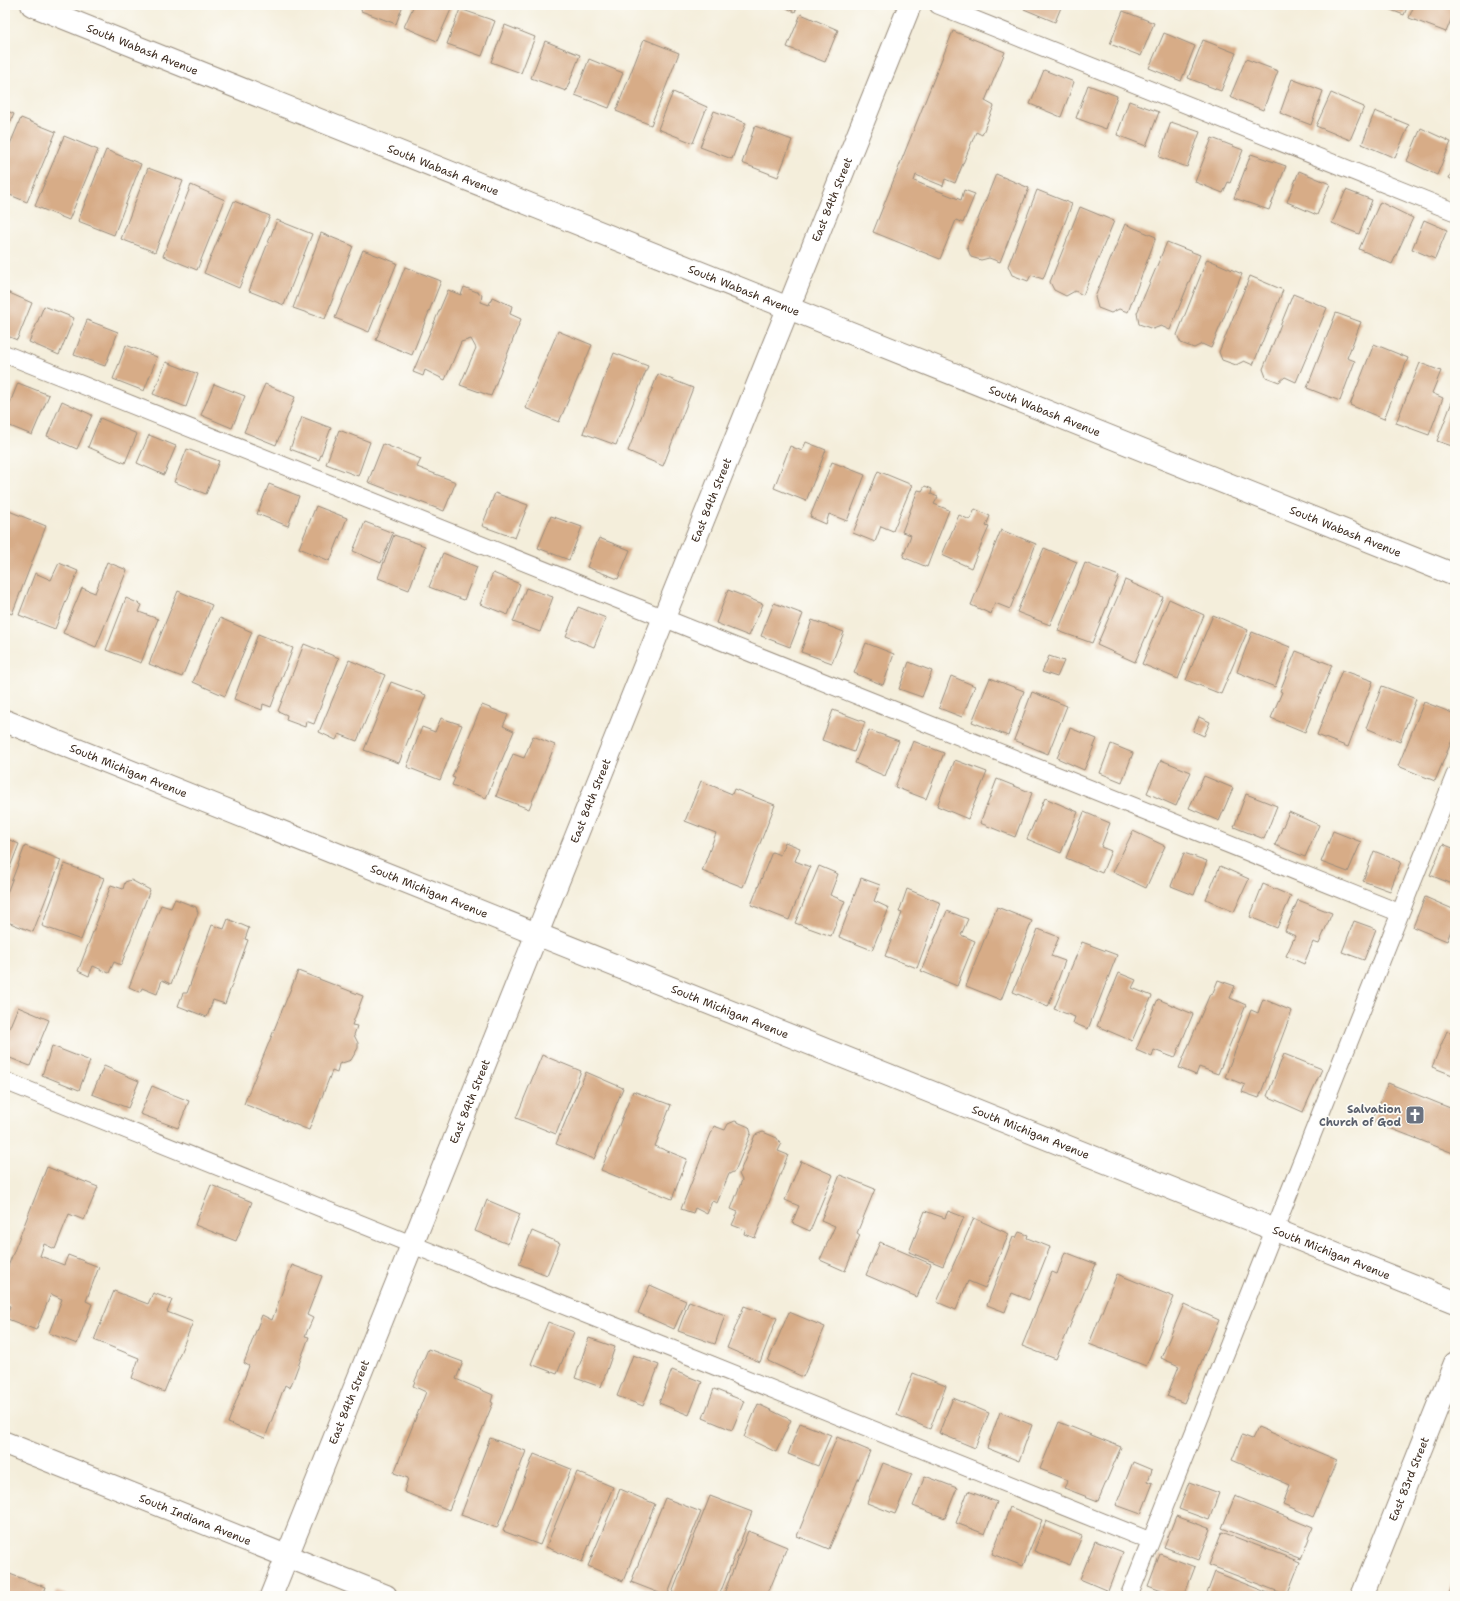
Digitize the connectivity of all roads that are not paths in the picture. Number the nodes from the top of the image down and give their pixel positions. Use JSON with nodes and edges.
{"nodes":[{"id":1,"x":32,"y":5,"type":"edge"},
{"id":2,"x":910,"y":5,"type":"edge"},
{"id":3,"x":938,"y":5,"type":"edge"},
{"id":4,"x":1455,"y":212,"type":"edge"},
{"id":5,"x":788,"y":308,"type":"junction"},
{"id":6,"x":5,"y":354,"type":"edge"},
{"id":7,"x":1455,"y":575,"type":"edge"},
{"id":8,"x":664,"y":618,"type":"junction"},
{"id":9,"x":5,"y":721,"type":"edge"},
{"id":10,"x":1455,"y":775,"type":"edge"},
{"id":11,"x":1400,"y":913,"type":"junction"},
{"id":12,"x":537,"y":934,"type":"junction"},
{"id":13,"x":5,"y":1081,"type":"edge"},
{"id":14,"x":1274,"y":1230,"type":"junction"},
{"id":15,"x":412,"y":1244,"type":"junction"},
{"id":16,"x":1455,"y":1302,"type":"edge"},
{"id":17,"x":1455,"y":1363,"type":"edge"},
{"id":18,"x":5,"y":1443,"type":"edge"},
{"id":19,"x":1150,"y":1541,"type":"junction"},
{"id":20,"x":286,"y":1556,"type":"junction"},
{"id":21,"x":271,"y":1596,"type":"edge"},
{"id":22,"x":386,"y":1596,"type":"edge"},
{"id":23,"x":1129,"y":1596,"type":"edge"},
{"id":24,"x":1362,"y":1596,"type":"edge"}],
"edges":[{"from":1,"to":5,"type":"street","name":"South Wabash Avenue"},
{"from":2,"to":5,"type":"street","name":"East 84th Street"},
{"from":3,"to":4,"type":"lane"},
{"from":5,"to":7,"type":"street","name":"South Wabash Avenue"},
{"from":5,"to":8,"type":"street","name":"East 84th Street"},
{"from":6,"to":8,"type":"lane"},
{"from":8,"to":11,"type":"lane"},
{"from":8,"to":12,"type":"street","name":"East 84th Street"},
{"from":9,"to":12,"type":"street","name":"South Michigan Avenue"},
{"from":10,"to":11,"type":"lane"},
{"from":11,"to":14,"type":"lane"},
{"from":12,"to":14,"type":"street","name":"South Michigan Avenue"},
{"from":12,"to":15,"type":"street","name":"East 84th Street"},
{"from":13,"to":15,"type":"lane"},
{"from":14,"to":16,"type":"street","name":"South Michigan Avenue"},
{"from":14,"to":19,"type":"lane"},
{"from":15,"to":19,"type":"lane"},
{"from":15,"to":20,"type":"street","name":"East 84th Street"},
{"from":17,"to":24,"type":"street","name":"East 83rd Street"},
{"from":18,"to":20,"type":"street","name":"South Indiana Avenue"},
{"from":19,"to":23,"type":"lane"},
{"from":20,"to":21,"type":"street","name":"East 84th Street"},
{"from":20,"to":22,"type":"street","name":"South Indiana Avenue"}]}
